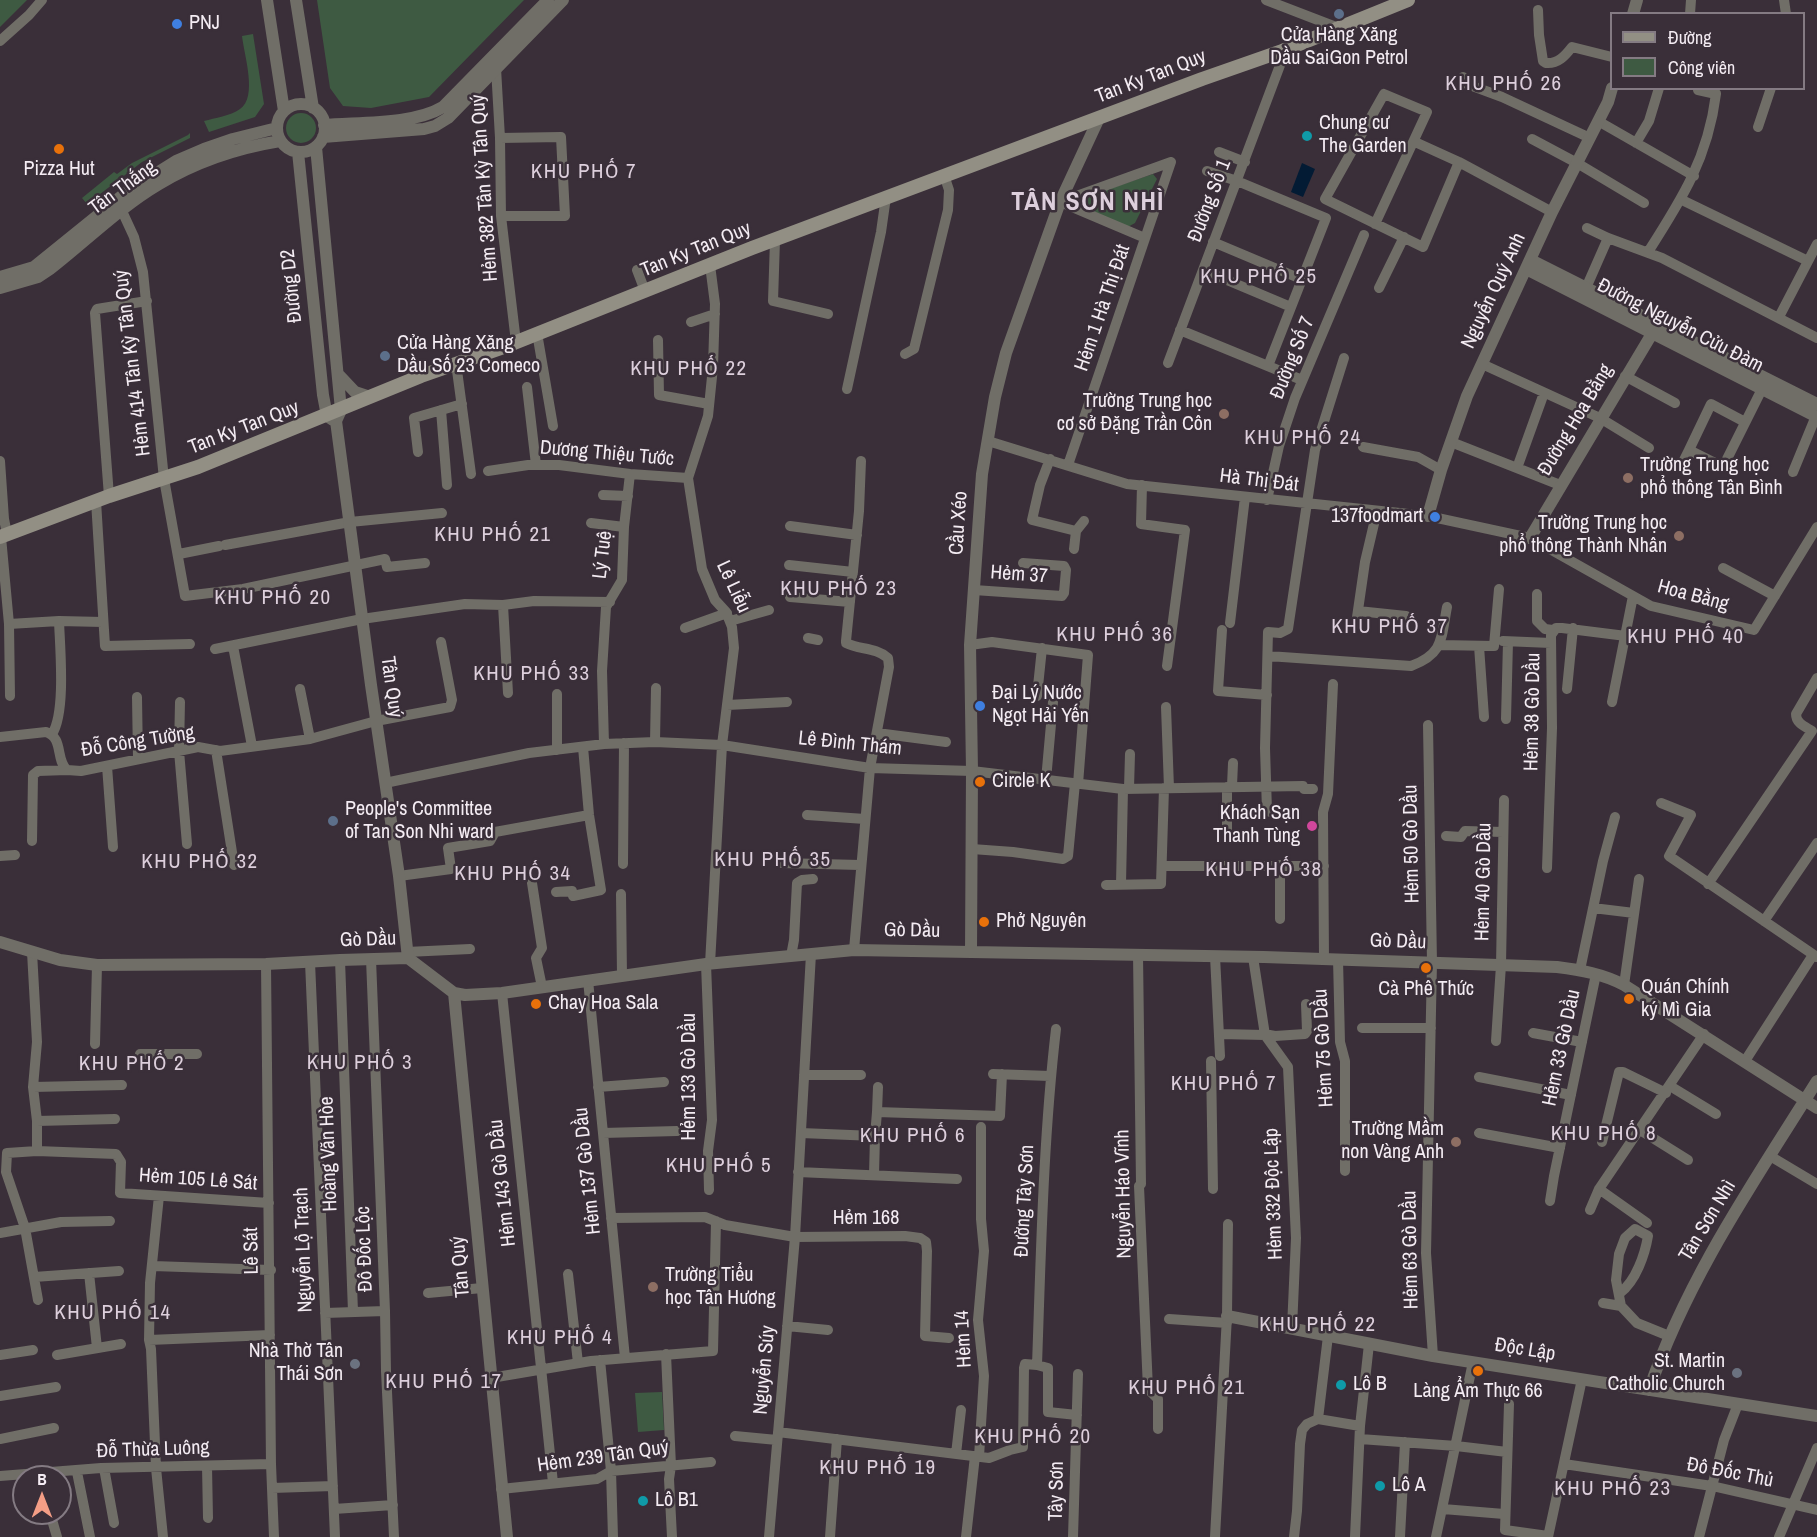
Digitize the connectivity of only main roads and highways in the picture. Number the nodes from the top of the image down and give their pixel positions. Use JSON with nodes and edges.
{"nodes":[{"id":1,"x":1408,"y":0,"type":"edge"},
{"id":2,"x":3,"y":536,"type":"edge"}],
"edges":[{"from":1,"to":2,"type":"main road","name":"Tan Ky Tan Quy"}]}
